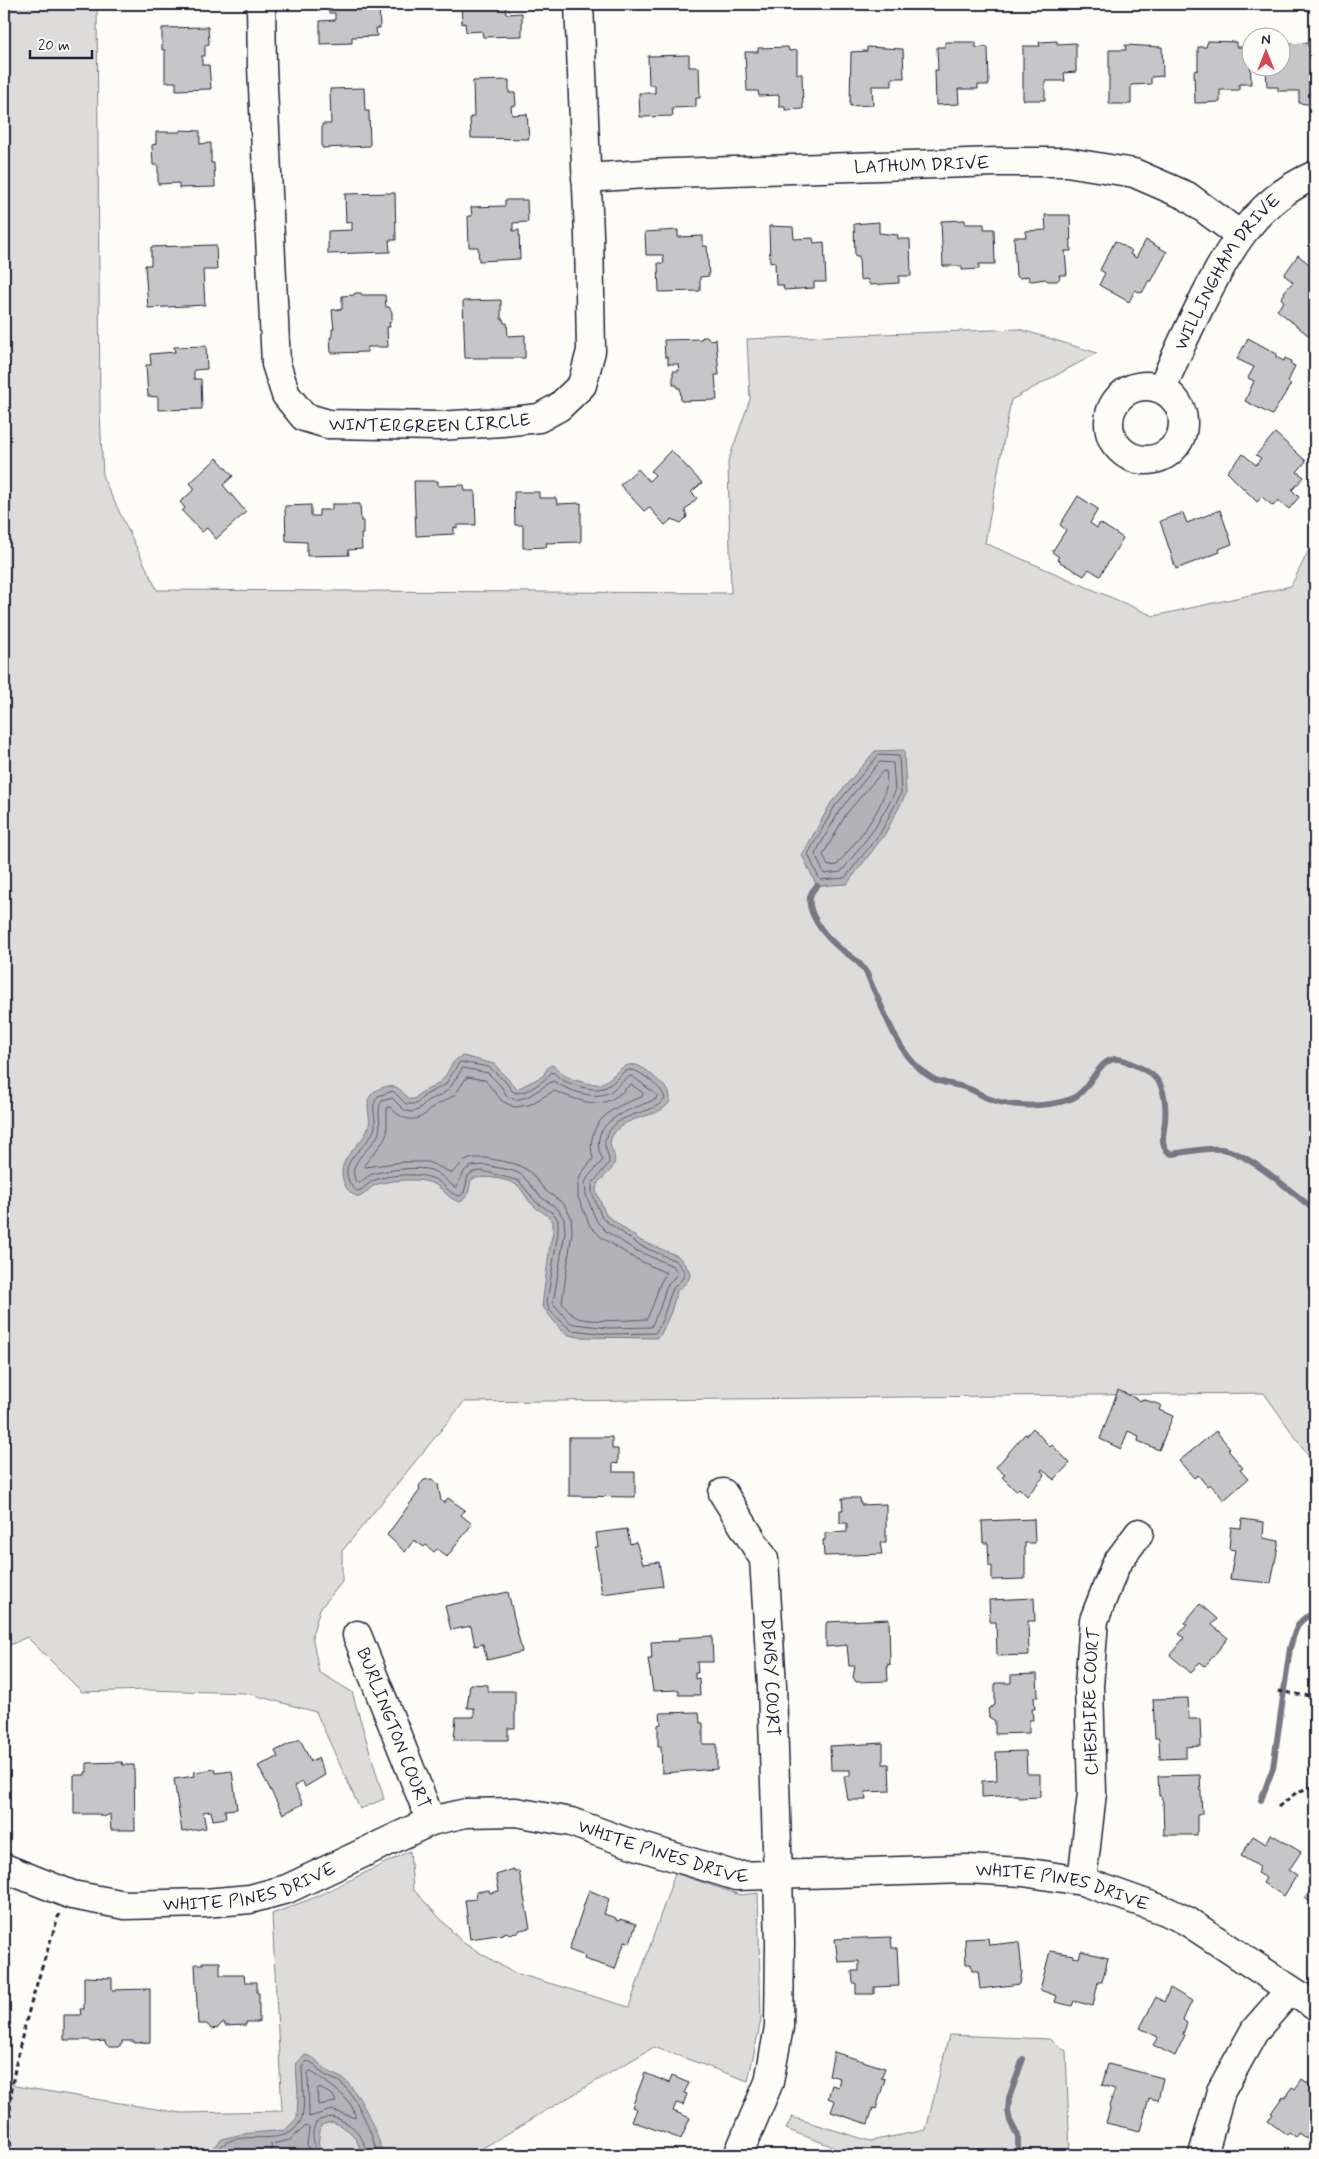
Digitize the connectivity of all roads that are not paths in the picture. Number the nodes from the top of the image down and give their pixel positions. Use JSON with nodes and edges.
{"nodes":[{"id":1,"x":262,"y":4,"type":"edge"},
{"id":2,"x":580,"y":4,"type":"edge"},
{"id":3,"x":1315,"y":175,"type":"edge"},
{"id":4,"x":586,"y":178,"type":"junction"},
{"id":5,"x":1240,"y":235,"type":"junction"},
{"id":6,"x":1162,"y":390,"type":"dead end"},
{"id":7,"x":724,"y":1493,"type":"dead end"},
{"id":8,"x":1139,"y":1533,"type":"dead end"},
{"id":9,"x":357,"y":1635,"type":"dead end"},
{"id":10,"x":431,"y":1821,"type":"junction"},
{"id":11,"x":4,"y":1868,"type":"edge"},
{"id":12,"x":778,"y":1874,"type":"junction"},
{"id":13,"x":1082,"y":1881,"type":"junction"},
{"id":14,"x":1290,"y":1990,"type":"junction"},
{"id":15,"x":1315,"y":2006,"type":"edge"},
{"id":16,"x":738,"y":2155,"type":"edge"},
{"id":17,"x":1203,"y":2155,"type":"edge"}],
"edges":[{"from":1,"to":4,"type":"street","name":"WINTERGREEN CIRCLE"},
{"from":2,"to":4,"type":"street","name":"WINTERGREEN CIRCLE"},
{"from":3,"to":5,"type":"street","name":"WILLINGHAM DRIVE"},
{"from":4,"to":5,"type":"street","name":"LATHUM DRIVE"},
{"from":5,"to":6,"type":"street","name":"WILLINGHAM DRIVE"},
{"from":7,"to":12,"type":"street","name":"DENBY COURT"},
{"from":8,"to":13,"type":"street","name":"CHESHIRE COURT"},
{"from":9,"to":10,"type":"street","name":"BURLINGTON COURT"},
{"from":10,"to":11,"type":"street","name":"WHITE PINES DRIVE"},
{"from":10,"to":12,"type":"street","name":"WHITE PINES DRIVE"},
{"from":12,"to":13,"type":"street","name":"WHITE PINES DRIVE"},
{"from":12,"to":16,"type":"street","name":"DENBY COURT"},
{"from":13,"to":14,"type":"street","name":"WHITE PINES DRIVE"},
{"from":14,"to":15,"type":"street","name":"WHITE PINES DRIVE"},
{"from":14,"to":17,"type":"street"}]}
